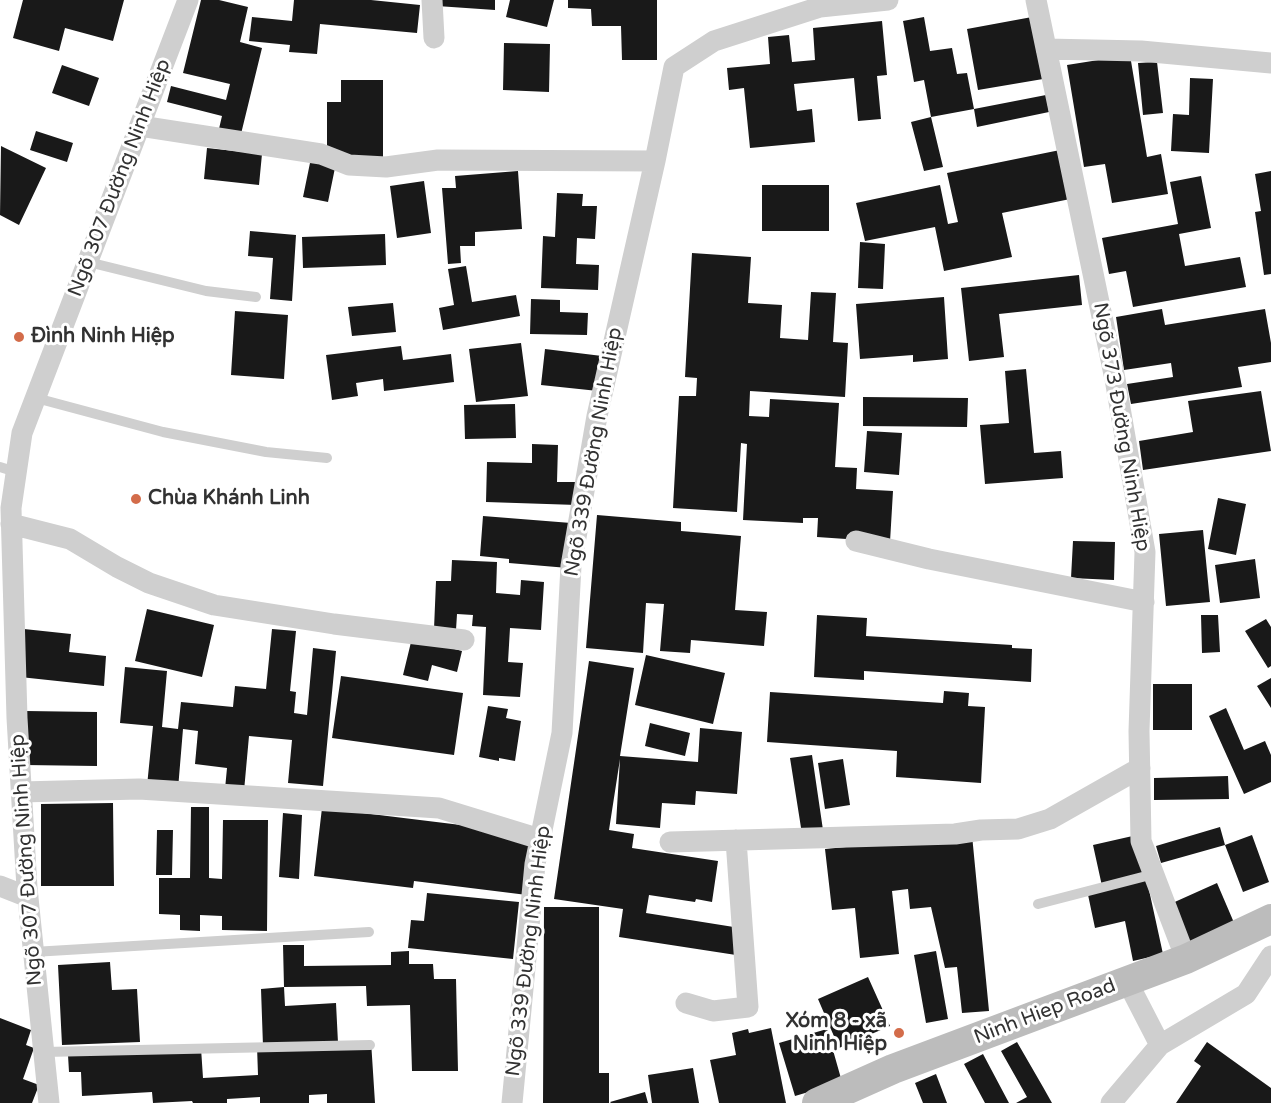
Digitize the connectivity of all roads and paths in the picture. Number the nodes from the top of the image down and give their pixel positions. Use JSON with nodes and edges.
{"nodes":[{"id":1,"x":188,"y":0,"type":"edge"},
{"id":2,"x":432,"y":0,"type":"edge"},
{"id":3,"x":888,"y":0,"type":"edge"},
{"id":4,"x":1036,"y":0,"type":"edge"},
{"id":5,"x":843,"y":2,"type":"edge"},
{"id":6,"x":434,"y":38,"type":"dead end"},
{"id":7,"x":1046,"y":49,"type":"junction"},
{"id":8,"x":1271,"y":63,"type":"edge"},
{"id":9,"x":140,"y":126,"type":"junction"},
{"id":10,"x":655,"y":161,"type":"junction"},
{"id":11,"x":88,"y":262,"type":"junction"},
{"id":12,"x":256,"y":297,"type":"dead end"},
{"id":13,"x":36,"y":398,"type":"junction"},
{"id":14,"x":327,"y":458,"type":"dead end"},
{"id":15,"x":8,"y":470,"type":"edge"},
{"id":16,"x":11,"y":524,"type":"junction"},
{"id":17,"x":856,"y":541,"type":"dead end"},
{"id":18,"x":1144,"y":602,"type":"junction"},
{"id":19,"x":464,"y":640,"type":"dead end"},
{"id":20,"x":1140,"y":768,"type":"junction"},
{"id":21,"x":21,"y":792,"type":"junction"},
{"id":22,"x":540,"y":839,"type":"junction"},
{"id":23,"x":736,"y":840,"type":"junction"},
{"id":24,"x":670,"y":842,"type":"dead end"},
{"id":25,"x":1154,"y":874,"type":"junction"},
{"id":26,"x":0,"y":886,"type":"edge"},
{"id":27,"x":28,"y":897,"type":"junction"},
{"id":28,"x":1038,"y":904,"type":"dead end"},
{"id":29,"x":1271,"y":919,"type":"edge"},
{"id":30,"x":369,"y":932,"type":"dead end"},
{"id":31,"x":33,"y":952,"type":"junction"},
{"id":32,"x":1271,"y":956,"type":"edge"},
{"id":33,"x":1186,"y":959,"type":"junction"},
{"id":34,"x":1127,"y":981,"type":"junction"},
{"id":35,"x":686,"y":1003,"type":"dead end"},
{"id":36,"x":370,"y":1045,"type":"dead end"},
{"id":37,"x":1160,"y":1045,"type":"junction"},
{"id":38,"x":44,"y":1052,"type":"junction"},
{"id":39,"x":49,"y":1103,"type":"edge"},
{"id":40,"x":512,"y":1103,"type":"edge"},
{"id":41,"x":817,"y":1103,"type":"edge"},
{"id":42,"x":1111,"y":1103,"type":"edge"}],
"edges":[{"from":1,"to":9,"type":"street","name":"Ngõ 307 Đường Ninh Hiệp"},
{"from":2,"to":6,"type":"street"},
{"from":3,"to":5,"type":"street","name":"Ngõ 339 Đường Ninh Hiệp"},
{"from":4,"to":7,"type":"street","name":"Ngõ 373 Đường Ninh Hiệp"},
{"from":5,"to":10,"type":"street","name":"Ngõ 339 Đường Ninh Hiệp"},
{"from":7,"to":8,"type":"street"},
{"from":7,"to":18,"type":"street","name":"Ngõ 373 Đường Ninh Hiệp"},
{"from":9,"to":10,"type":"street"},
{"from":9,"to":11,"type":"street","name":"Ngõ 307 Đường Ninh Hiệp"},
{"from":10,"to":22,"type":"street","name":"Ngõ 339 Đường Ninh Hiệp"},
{"from":11,"to":12,"type":"lane"},
{"from":11,"to":13,"type":"street","name":"Ngõ 307 Đường Ninh Hiệp"},
{"from":13,"to":14,"type":"lane"},
{"from":13,"to":15,"type":"street","name":"Ngõ 307 Đường Ninh Hiệp"},
{"from":15,"to":16,"type":"street","name":"Ngõ 307 Đường Ninh Hiệp"},
{"from":16,"to":19,"type":"street"},
{"from":16,"to":21,"type":"street","name":"Ngõ 307 Đường Ninh Hiệp"},
{"from":17,"to":18,"type":"street"},
{"from":18,"to":20,"type":"street","name":"Ngõ 373 Đường Ninh Hiệp"},
{"from":20,"to":23,"type":"street"},
{"from":20,"to":25,"type":"street","name":"Ngõ 373 Đường Ninh Hiệp"},
{"from":21,"to":22,"type":"street"},
{"from":21,"to":27,"type":"street","name":"Ngõ 307 Đường Ninh Hiệp"},
{"from":22,"to":40,"type":"street","name":"Ngõ 339 Đường Ninh Hiệp"},
{"from":23,"to":24,"type":"street"},
{"from":23,"to":35,"type":"street"},
{"from":25,"to":28,"type":"lane"},
{"from":25,"to":33,"type":"street","name":"Ngõ 373 Đường Ninh Hiệp"},
{"from":26,"to":27,"type":"street"},
{"from":27,"to":31,"type":"street","name":"Ngõ 307 Đường Ninh Hiệp"},
{"from":29,"to":33,"type":"main road","name":"Ninh Hiep Road"},
{"from":30,"to":31,"type":"lane"},
{"from":31,"to":38,"type":"street","name":"Ngõ 307 Đường Ninh Hiệp"},
{"from":32,"to":37,"type":"street"},
{"from":33,"to":34,"type":"main road","name":"Ninh Hiep Road"},
{"from":34,"to":37,"type":"street"},
{"from":34,"to":41,"type":"main road","name":"Ninh Hiep Road"},
{"from":36,"to":38,"type":"lane"},
{"from":37,"to":42,"type":"street"},
{"from":38,"to":39,"type":"street","name":"Ngõ 307 Đường Ninh Hiệp"}]}
